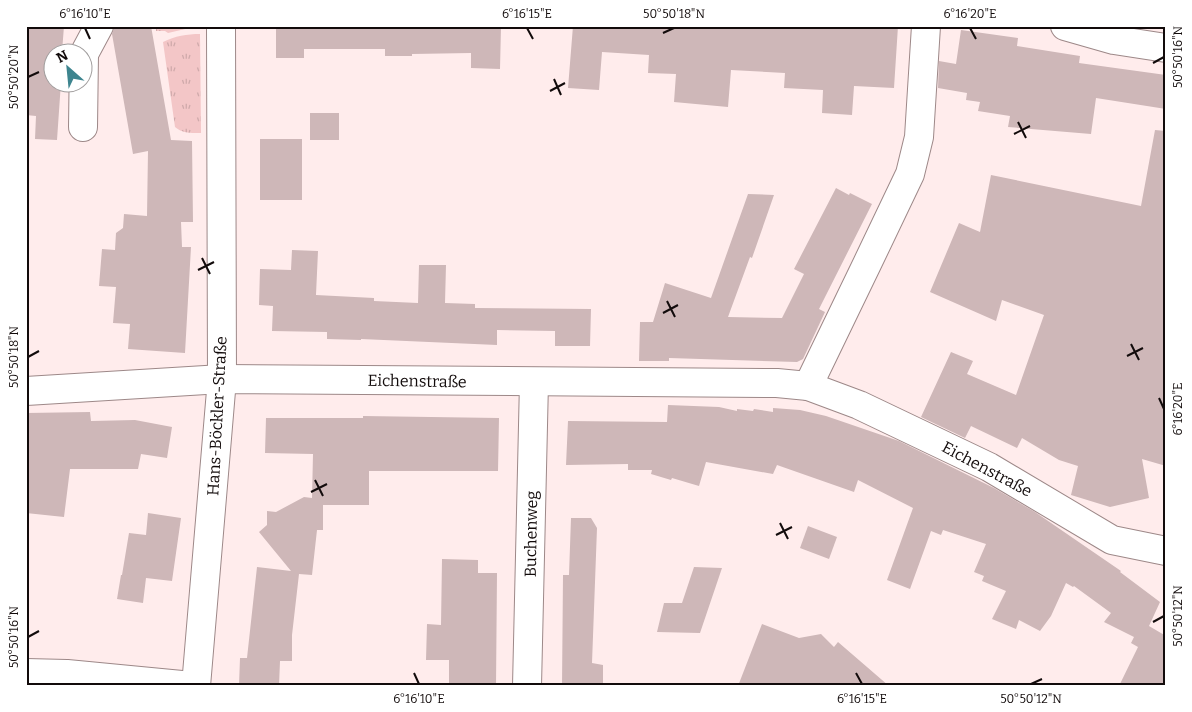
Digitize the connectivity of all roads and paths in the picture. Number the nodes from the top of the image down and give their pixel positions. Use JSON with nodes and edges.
{"nodes":[{"id":1,"x":99,"y":26,"type":"edge"},
{"id":2,"x":221,"y":26,"type":"edge"},
{"id":3,"x":926,"y":26,"type":"edge"},
{"id":4,"x":1068,"y":27,"type":"edge"},
{"id":5,"x":1166,"y":48,"type":"edge"},
{"id":6,"x":83,"y":127,"type":"dead end"},
{"id":7,"x":222,"y":379,"type":"junction"},
{"id":8,"x":534,"y":382,"type":"junction"},
{"id":9,"x":808,"y":386,"type":"junction"},
{"id":10,"x":26,"y":391,"type":"edge"},
{"id":11,"x":1166,"y":551,"type":"edge"},
{"id":12,"x":26,"y":673,"type":"edge"},
{"id":13,"x":192,"y":686,"type":"edge"},
{"id":14,"x":196,"y":686,"type":"edge"},
{"id":15,"x":527,"y":686,"type":"edge"}],
"edges":[{"from":1,"to":6,"type":"street"},
{"from":2,"to":7,"type":"street","name":"Hans-Böckler-Straße"},
{"from":3,"to":9,"type":"street"},
{"from":4,"to":5,"type":"street"},
{"from":7,"to":8,"type":"street","name":"Eichenstraße"},
{"from":7,"to":10,"type":"street","name":"Eichenstraße"},
{"from":7,"to":14,"type":"street","name":"Hans-Böckler-Straße"},
{"from":8,"to":9,"type":"street","name":"Eichenstraße"},
{"from":8,"to":15,"type":"street","name":"Buchenweg"},
{"from":9,"to":11,"type":"street","name":"Eichenstraße"},
{"from":12,"to":13,"type":"street"}]}
